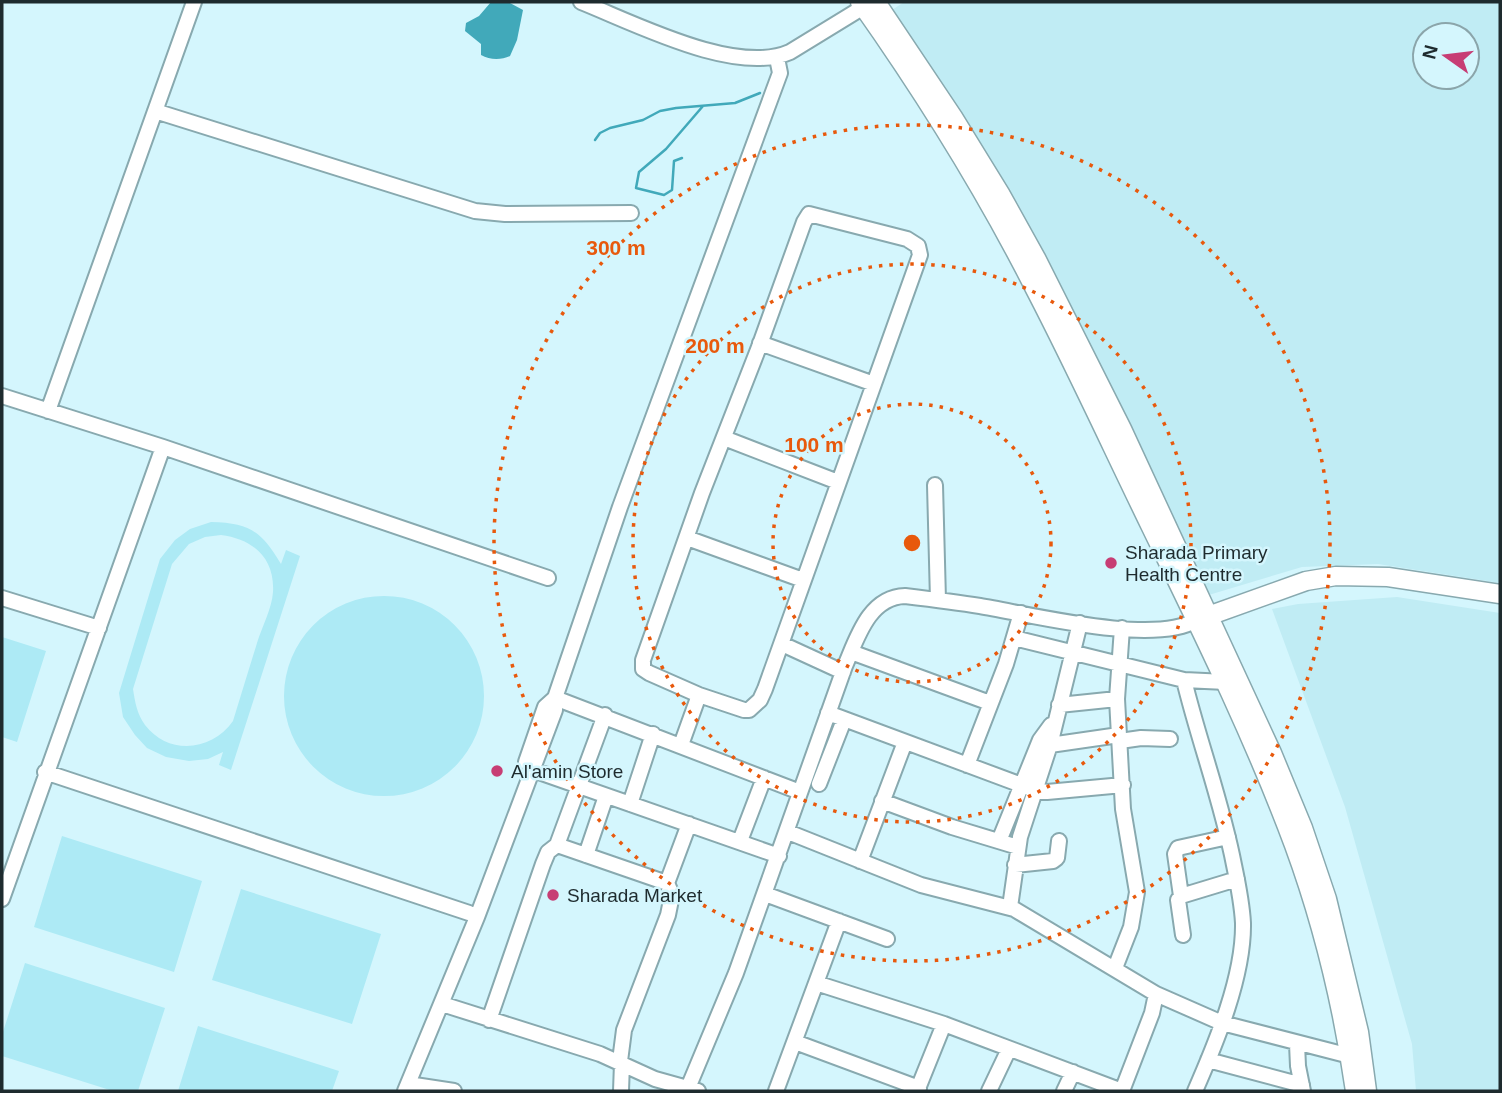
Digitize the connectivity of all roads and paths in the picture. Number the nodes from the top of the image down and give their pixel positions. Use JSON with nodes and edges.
{"nodes":[{"id":1,"x":194,"y":2,"type":"edge"},
{"id":2,"x":582,"y":2,"type":"edge"},
{"id":3,"x":873,"y":9,"type":"edge"},
{"id":4,"x":779,"y":65,"type":"junction"},
{"id":5,"x":155,"y":111,"type":"junction"},
{"id":6,"x":631,"y":213,"type":"dead end"},
{"id":7,"x":760,"y":344,"type":"junction"},
{"id":8,"x":874,"y":384,"type":"junction"},
{"id":9,"x":2,"y":396,"type":"edge"},
{"id":10,"x":48,"y":411,"type":"junction"},
{"id":11,"x":724,"y":438,"type":"junction"},
{"id":12,"x":163,"y":447,"type":"junction"},
{"id":13,"x":838,"y":482,"type":"junction"},
{"id":14,"x":935,"y":485,"type":"dead end"},
{"id":15,"x":687,"y":538,"type":"junction"},
{"id":16,"x":548,"y":578,"type":"dead end"},
{"id":17,"x":803,"y":580,"type":"junction"},
{"id":18,"x":1500,"y":593,"type":"edge"},
{"id":19,"x":2,"y":598,"type":"edge"},
{"id":20,"x":938,"y":600,"type":"junction"},
{"id":21,"x":1021,"y":613,"type":"junction"},
{"id":22,"x":1202,"y":617,"type":"junction"},
{"id":23,"x":1080,"y":623,"type":"junction"},
{"id":24,"x":99,"y":628,"type":"junction"},
{"id":25,"x":1122,"y":628,"type":"junction"},
{"id":26,"x":1014,"y":638,"type":"junction"},
{"id":27,"x":782,"y":644,"type":"junction"},
{"id":28,"x":1072,"y":651,"type":"junction"},
{"id":29,"x":851,"y":652,"type":"junction"},
{"id":30,"x":1121,"y":664,"type":"junction"},
{"id":31,"x":843,"y":672,"type":"junction"},
{"id":32,"x":1184,"y":680,"type":"junction"},
{"id":33,"x":1226,"y":682,"type":"junction"},
{"id":34,"x":699,"y":695,"type":"junction"},
{"id":35,"x":555,"y":698,"type":"junction"},
{"id":36,"x":1117,"y":699,"type":"junction"},
{"id":37,"x":990,"y":703,"type":"junction"},
{"id":38,"x":1057,"y":712,"type":"junction"},
{"id":39,"x":828,"y":713,"type":"junction"},
{"id":40,"x":605,"y":715,"type":"junction"},
{"id":41,"x":844,"y":720,"type":"junction"},
{"id":42,"x":653,"y":734,"type":"junction"},
{"id":43,"x":1119,"y":738,"type":"junction"},
{"id":44,"x":1170,"y":739,"type":"dead end"},
{"id":45,"x":905,"y":742,"type":"junction"},
{"id":46,"x":681,"y":745,"type":"junction"},
{"id":47,"x":1050,"y":745,"type":"junction"},
{"id":48,"x":967,"y":765,"type":"junction"},
{"id":49,"x":533,"y":769,"type":"junction"},
{"id":50,"x":45,"y":772,"type":"junction"},
{"id":51,"x":764,"y":778,"type":"junction"},
{"id":52,"x":819,"y":784,"type":"dead end"},
{"id":53,"x":1021,"y":784,"type":"junction"},
{"id":54,"x":1123,"y":785,"type":"junction"},
{"id":55,"x":578,"y":787,"type":"junction"},
{"id":56,"x":1035,"y":790,"type":"junction"},
{"id":57,"x":800,"y":792,"type":"junction"},
{"id":58,"x":606,"y":796,"type":"junction"},
{"id":59,"x":882,"y":801,"type":"junction"},
{"id":60,"x":630,"y":804,"type":"junction"},
{"id":61,"x":689,"y":824,"type":"junction"},
{"id":62,"x":788,"y":832,"type":"junction"},
{"id":63,"x":1228,"y":836,"type":"junction"},
{"id":64,"x":740,"y":841,"type":"junction"},
{"id":65,"x":999,"y":841,"type":"junction"},
{"id":66,"x":1059,"y":841,"type":"dead end"},
{"id":67,"x":557,"y":845,"type":"junction"},
{"id":68,"x":1018,"y":847,"type":"junction"},
{"id":69,"x":586,"y":855,"type":"junction"},
{"id":70,"x":779,"y":856,"type":"junction"},
{"id":71,"x":859,"y":861,"type":"junction"},
{"id":72,"x":1015,"y":865,"type":"junction"},
{"id":73,"x":1237,"y":880,"type":"junction"},
{"id":74,"x":667,"y":883,"type":"junction"},
{"id":75,"x":765,"y":894,"type":"junction"},
{"id":76,"x":1181,"y":896,"type":"junction"},
{"id":77,"x":2,"y":899,"type":"edge"},
{"id":78,"x":1010,"y":907,"type":"junction"},
{"id":79,"x":468,"y":913,"type":"junction"},
{"id":80,"x":839,"y":921,"type":"junction"},
{"id":81,"x":1183,"y":935,"type":"dead end"},
{"id":82,"x":887,"y":939,"type":"dead end"},
{"id":83,"x":1115,"y":968,"type":"junction"},
{"id":84,"x":816,"y":983,"type":"junction"},
{"id":85,"x":1156,"y":994,"type":"junction"},
{"id":86,"x":442,"y":1004,"type":"junction"},
{"id":87,"x":489,"y":1020,"type":"junction"},
{"id":88,"x":1222,"y":1023,"type":"junction"},
{"id":89,"x":944,"y":1024,"type":"junction"},
{"id":90,"x":795,"y":1042,"type":"junction"},
{"id":91,"x":1297,"y":1044,"type":"junction"},
{"id":92,"x":1009,"y":1049,"type":"junction"},
{"id":93,"x":1350,"y":1056,"type":"junction"},
{"id":94,"x":1208,"y":1060,"type":"junction"},
{"id":95,"x":621,"y":1062,"type":"junction"},
{"id":96,"x":1073,"y":1072,"type":"junction"},
{"id":97,"x":1303,"y":1088,"type":"edge"},
{"id":98,"x":403,"y":1089,"type":"edge"},
{"id":99,"x":918,"y":1089,"type":"edge"},
{"id":100,"x":693,"y":1090,"type":"edge"},
{"id":101,"x":453,"y":1091,"type":"edge"},
{"id":102,"x":621,"y":1091,"type":"edge"},
{"id":103,"x":776,"y":1091,"type":"edge"},
{"id":104,"x":989,"y":1091,"type":"edge"},
{"id":105,"x":1064,"y":1091,"type":"edge"},
{"id":106,"x":1122,"y":1091,"type":"edge"},
{"id":107,"x":1195,"y":1091,"type":"edge"},
{"id":108,"x":1355,"y":1091,"type":"edge"},
{"id":109,"x":1367,"y":1091,"type":"edge"}],
"edges":[{"from":1,"to":5,"type":"street"},
{"from":2,"to":4,"type":"street"},
{"from":3,"to":4,"type":"street"},
{"from":3,"to":22,"type":"main road"},
{"from":4,"to":35,"type":"street"},
{"from":5,"to":6,"type":"street"},
{"from":5,"to":10,"type":"street"},
{"from":7,"to":8,"type":"street"},
{"from":7,"to":8,"type":"street"},
{"from":7,"to":11,"type":"street"},
{"from":8,"to":13,"type":"street"},
{"from":9,"to":10,"type":"street"},
{"from":10,"to":12,"type":"street"},
{"from":11,"to":13,"type":"street"},
{"from":11,"to":15,"type":"street"},
{"from":12,"to":16,"type":"street"},
{"from":12,"to":24,"type":"street"},
{"from":13,"to":17,"type":"street"},
{"from":14,"to":20,"type":"street"},
{"from":15,"to":17,"type":"street"},
{"from":15,"to":34,"type":"street"},
{"from":17,"to":27,"type":"street"},
{"from":18,"to":22,"type":"main road"},
{"from":19,"to":24,"type":"street"},
{"from":20,"to":21,"type":"street"},
{"from":20,"to":29,"type":"street"},
{"from":21,"to":23,"type":"street"},
{"from":21,"to":26,"type":"street"},
{"from":22,"to":25,"type":"street"},
{"from":22,"to":33,"type":"main road"},
{"from":22,"to":109,"type":"main road"},
{"from":23,"to":25,"type":"street"},
{"from":23,"to":28,"type":"street"},
{"from":24,"to":50,"type":"street"},
{"from":25,"to":30,"type":"street"},
{"from":26,"to":28,"type":"street"},
{"from":26,"to":37,"type":"street"},
{"from":27,"to":31,"type":"street"},
{"from":27,"to":34,"type":"street"},
{"from":28,"to":30,"type":"street"},
{"from":28,"to":38,"type":"street"},
{"from":29,"to":31,"type":"street"},
{"from":29,"to":37,"type":"street"},
{"from":30,"to":32,"type":"street"},
{"from":30,"to":36,"type":"street"},
{"from":31,"to":39,"type":"street"},
{"from":32,"to":33,"type":"street"},
{"from":32,"to":63,"type":"street"},
{"from":33,"to":93,"type":"main road"},
{"from":34,"to":46,"type":"street"},
{"from":35,"to":40,"type":"street"},
{"from":35,"to":49,"type":"street"},
{"from":35,"to":79,"type":"street"},
{"from":36,"to":38,"type":"street"},
{"from":36,"to":43,"type":"street"},
{"from":37,"to":48,"type":"street"},
{"from":38,"to":47,"type":"street"},
{"from":38,"to":53,"type":"street"},
{"from":39,"to":41,"type":"street"},
{"from":39,"to":57,"type":"street"},
{"from":40,"to":42,"type":"street"},
{"from":40,"to":55,"type":"street"},
{"from":41,"to":45,"type":"street"},
{"from":41,"to":52,"type":"street"},
{"from":42,"to":46,"type":"street"},
{"from":42,"to":60,"type":"street"},
{"from":43,"to":44,"type":"street"},
{"from":43,"to":47,"type":"street"},
{"from":43,"to":54,"type":"street"},
{"from":45,"to":48,"type":"street"},
{"from":45,"to":59,"type":"street"},
{"from":46,"to":51,"type":"street"},
{"from":47,"to":56,"type":"street"},
{"from":48,"to":53,"type":"street"},
{"from":49,"to":55,"type":"street"},
{"from":49,"to":86,"type":"street"},
{"from":50,"to":77,"type":"street"},
{"from":50,"to":79,"type":"street"},
{"from":51,"to":57,"type":"street"},
{"from":51,"to":64,"type":"street"},
{"from":53,"to":56,"type":"street"},
{"from":53,"to":65,"type":"street"},
{"from":54,"to":56,"type":"street"},
{"from":54,"to":83,"type":"street"},
{"from":55,"to":58,"type":"street"},
{"from":55,"to":67,"type":"street"},
{"from":56,"to":68,"type":"street"},
{"from":57,"to":62,"type":"street"},
{"from":58,"to":60,"type":"street"},
{"from":58,"to":69,"type":"street"},
{"from":59,"to":65,"type":"street"},
{"from":59,"to":71,"type":"street"},
{"from":60,"to":61,"type":"street"},
{"from":61,"to":64,"type":"street"},
{"from":61,"to":74,"type":"street"},
{"from":62,"to":70,"type":"street"},
{"from":62,"to":71,"type":"street"},
{"from":63,"to":73,"type":"street"},
{"from":63,"to":76,"type":"street"},
{"from":64,"to":70,"type":"street"},
{"from":65,"to":68,"type":"street"},
{"from":66,"to":72,"type":"street"},
{"from":67,"to":69,"type":"street"},
{"from":67,"to":87,"type":"street"},
{"from":68,"to":72,"type":"street"},
{"from":69,"to":74,"type":"street"},
{"from":70,"to":75,"type":"street"},
{"from":71,"to":78,"type":"street"},
{"from":72,"to":78,"type":"street"},
{"from":73,"to":76,"type":"street"},
{"from":73,"to":88,"type":"street"},
{"from":74,"to":95,"type":"street"},
{"from":75,"to":80,"type":"street"},
{"from":75,"to":100,"type":"street"},
{"from":76,"to":81,"type":"street"},
{"from":78,"to":83,"type":"street"},
{"from":79,"to":98,"type":"street"},
{"from":80,"to":82,"type":"street"},
{"from":80,"to":84,"type":"street"},
{"from":83,"to":85,"type":"street"},
{"from":84,"to":89,"type":"street"},
{"from":84,"to":90,"type":"street"},
{"from":85,"to":88,"type":"street"},
{"from":85,"to":106,"type":"street"},
{"from":86,"to":87,"type":"street"},
{"from":86,"to":98,"type":"street"},
{"from":87,"to":95,"type":"street"},
{"from":88,"to":91,"type":"street"},
{"from":88,"to":94,"type":"street"},
{"from":89,"to":92,"type":"street"},
{"from":89,"to":99,"type":"street"},
{"from":90,"to":99,"type":"street"},
{"from":90,"to":103,"type":"street"},
{"from":91,"to":93,"type":"street"},
{"from":91,"to":97,"type":"street"},
{"from":92,"to":96,"type":"street"},
{"from":92,"to":104,"type":"street"},
{"from":93,"to":108,"type":"main road"},
{"from":94,"to":97,"type":"street"},
{"from":94,"to":107,"type":"street"},
{"from":95,"to":100,"type":"street"},
{"from":95,"to":102,"type":"street"},
{"from":96,"to":105,"type":"street"},
{"from":96,"to":106,"type":"street"},
{"from":98,"to":101,"type":"street"}]}
